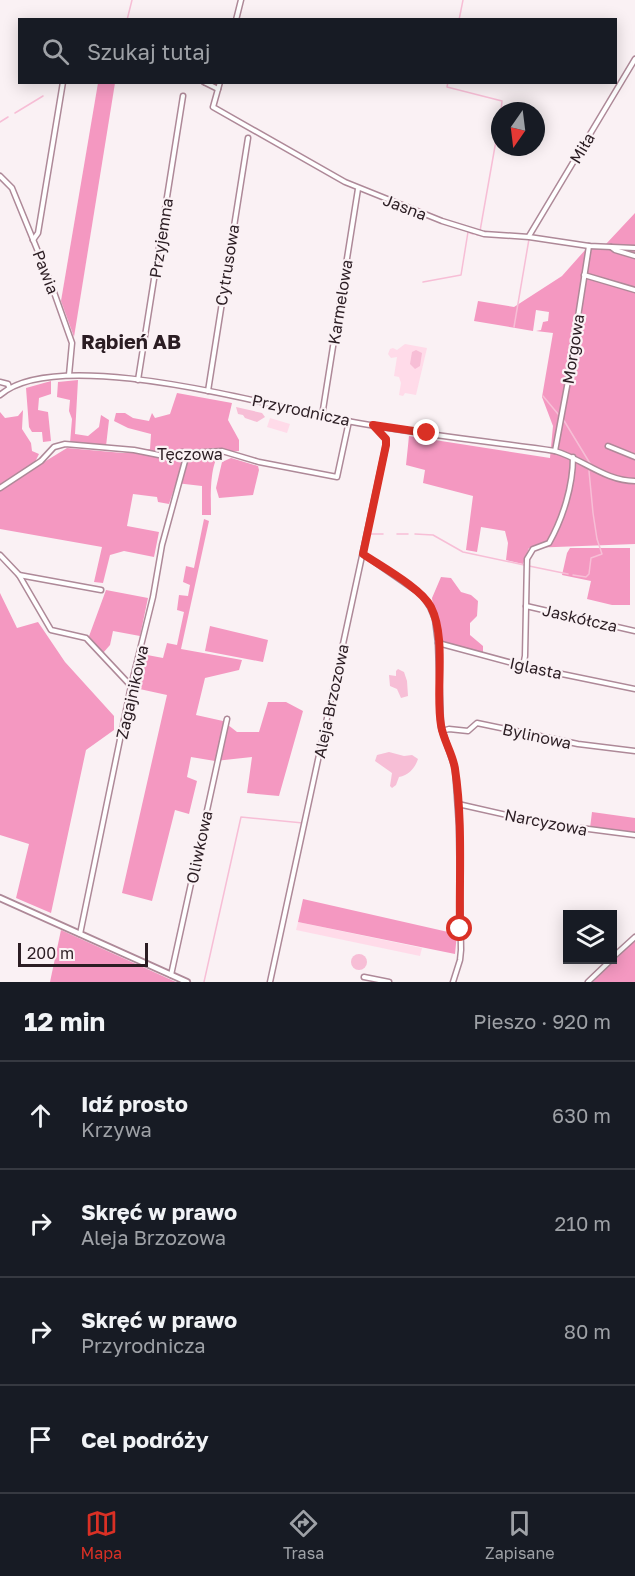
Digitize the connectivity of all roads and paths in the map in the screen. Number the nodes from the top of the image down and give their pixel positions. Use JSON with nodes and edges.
{"nodes":[{"id":1,"x":240,"y":0,"type":"edge"},
{"id":2,"x":236,"y":18,"type":"edge"},
{"id":3,"x":635,"y":59,"type":"edge"},
{"id":4,"x":63,"y":84,"type":"edge"},
{"id":5,"x":208,"y":84,"type":"edge"},
{"id":6,"x":219,"y":84,"type":"edge"},
{"id":7,"x":218,"y":89,"type":"junction"},
{"id":8,"x":183,"y":96,"type":"dead end"},
{"id":9,"x":248,"y":138,"type":"dead end"},
{"id":10,"x":0,"y":176,"type":"edge"},
{"id":11,"x":358,"y":189,"type":"junction"},
{"id":12,"x":530,"y":237,"type":"junction"},
{"id":13,"x":33,"y":240,"type":"junction"},
{"id":14,"x":589,"y":246,"type":"junction"},
{"id":15,"x":611,"y":247,"type":"junction"},
{"id":16,"x":635,"y":248,"type":"edge"},
{"id":17,"x":635,"y":256,"type":"edge"},
{"id":18,"x":584,"y":275,"type":"junction"},
{"id":19,"x":635,"y":290,"type":"edge"},
{"id":20,"x":69,"y":375,"type":"junction"},
{"id":21,"x":138,"y":381,"type":"junction"},
{"id":22,"x":0,"y":382,"type":"edge"},
{"id":23,"x":9,"y":387,"type":"junction"},
{"id":24,"x":208,"y":391,"type":"junction"},
{"id":25,"x":0,"y":395,"type":"edge"},
{"id":26,"x":322,"y":416,"type":"junction"},
{"id":27,"x":349,"y":421,"type":"junction"},
{"id":28,"x":373,"y":425,"type":"junction"},
{"id":29,"x":608,"y":446,"type":"dead end"},
{"id":30,"x":555,"y":451,"type":"junction"},
{"id":31,"x":182,"y":452,"type":"junction"},
{"id":32,"x":573,"y":457,"type":"junction"},
{"id":33,"x":635,"y":457,"type":"edge"},
{"id":34,"x":635,"y":481,"type":"edge"},
{"id":35,"x":0,"y":488,"type":"edge"},
{"id":36,"x":363,"y":554,"type":"junction"},
{"id":37,"x":0,"y":555,"type":"edge"},
{"id":38,"x":19,"y":575,"type":"junction"},
{"id":39,"x":101,"y":590,"type":"dead end"},
{"id":40,"x":526,"y":606,"type":"junction"},
{"id":41,"x":635,"y":631,"type":"edge"},
{"id":42,"x":438,"y":643,"type":"junction"},
{"id":43,"x":523,"y":666,"type":"junction"},
{"id":44,"x":131,"y":686,"type":"junction"},
{"id":45,"x":635,"y":689,"type":"edge"},
{"id":46,"x":227,"y":719,"type":"dead end"},
{"id":47,"x":442,"y":731,"type":"junction"},
{"id":48,"x":635,"y":751,"type":"edge"},
{"id":49,"x":458,"y":804,"type":"junction"},
{"id":50,"x":635,"y":836,"type":"edge"},
{"id":51,"x":0,"y":898,"type":"edge"},
{"id":52,"x":80,"y":934,"type":"junction"},
{"id":53,"x":635,"y":937,"type":"edge"},
{"id":54,"x":617,"y":954,"type":"edge"},
{"id":55,"x":607,"y":964,"type":"edge"},
{"id":56,"x":171,"y":975,"type":"junction"},
{"id":57,"x":364,"y":976,"type":"dead end"},
{"id":58,"x":187,"y":982,"type":"edge"},
{"id":59,"x":270,"y":982,"type":"edge"},
{"id":60,"x":389,"y":982,"type":"edge"},
{"id":61,"x":453,"y":982,"type":"edge"},
{"id":62,"x":588,"y":982,"type":"edge"}],
"edges":[{"from":1,"to":2,"type":"street"},
{"from":3,"to":12,"type":"street","name":"Miła"},
{"from":4,"to":13,"type":"street"},
{"from":5,"to":7,"type":"street"},
{"from":6,"to":7,"type":"street","name":"Jasna"},
{"from":7,"to":11,"type":"street","name":"Jasna"},
{"from":8,"to":21,"type":"street","name":"Przyjemna"},
{"from":9,"to":24,"type":"street","name":"Cytrusowa"},
{"from":10,"to":13,"type":"street","name":"Pawia"},
{"from":11,"to":12,"type":"street","name":"Jasna"},
{"from":11,"to":26,"type":"street","name":"Karmelowa"},
{"from":12,"to":14,"type":"street","name":"Jasna"},
{"from":13,"to":20,"type":"street","name":"Pawia"},
{"from":14,"to":15,"type":"street","name":"Jasna"},
{"from":14,"to":18,"type":"street","name":"Morgowa"},
{"from":15,"to":16,"type":"street","name":"Jasna"},
{"from":15,"to":17,"type":"street"},
{"from":18,"to":19,"type":"street"},
{"from":18,"to":30,"type":"street","name":"Morgowa"},
{"from":20,"to":21,"type":"street","name":"Przyrodnicza"},
{"from":20,"to":23,"type":"street","name":"Przyrodnicza"},
{"from":21,"to":24,"type":"street","name":"Przyrodnicza"},
{"from":22,"to":23,"type":"street"},
{"from":23,"to":25,"type":"street","name":"Przyrodnicza"},
{"from":24,"to":26,"type":"street","name":"Przyrodnicza"},
{"from":26,"to":27,"type":"street","name":"Przyrodnicza"},
{"from":27,"to":28,"type":"street","name":"Przyrodnicza"},
{"from":27,"to":31,"type":"street","name":"Tęczowa"},
{"from":28,"to":30,"type":"street","name":"Przyrodnicza"},
{"from":28,"to":36,"type":"street","name":"Aleja Brzozowa"},
{"from":29,"to":33,"type":"street"},
{"from":30,"to":32,"type":"street","name":"Przyrodnicza"},
{"from":31,"to":35,"type":"street","name":"Tęczowa"},
{"from":31,"to":44,"type":"street","name":"Zagajnikowa"},
{"from":32,"to":34,"type":"street","name":"Przyrodnicza"},
{"from":32,"to":40,"type":"street","name":"Jaskółcza"},
{"from":36,"to":42,"type":"street"},
{"from":36,"to":59,"type":"street","name":"Aleja Brzozowa"},
{"from":37,"to":38,"type":"street"},
{"from":38,"to":39,"type":"street"},
{"from":38,"to":44,"type":"street"},
{"from":40,"to":41,"type":"street","name":"Jaskółcza"},
{"from":40,"to":43,"type":"street","name":"Jaskółcza"},
{"from":42,"to":43,"type":"street","name":"Iglasta"},
{"from":42,"to":47,"type":"street"},
{"from":43,"to":45,"type":"street","name":"Iglasta"},
{"from":44,"to":52,"type":"street","name":"Zagajnikowa"},
{"from":46,"to":56,"type":"street","name":"Oliwkowa"},
{"from":47,"to":48,"type":"street","name":"Bylinowa"},
{"from":47,"to":49,"type":"street"},
{"from":49,"to":50,"type":"street","name":"Narcyzowa"},
{"from":49,"to":61,"type":"street"},
{"from":51,"to":52,"type":"street"},
{"from":52,"to":56,"type":"street"},
{"from":53,"to":54,"type":"street"},
{"from":55,"to":62,"type":"street"},
{"from":56,"to":58,"type":"street"},
{"from":57,"to":60,"type":"street"}]}
